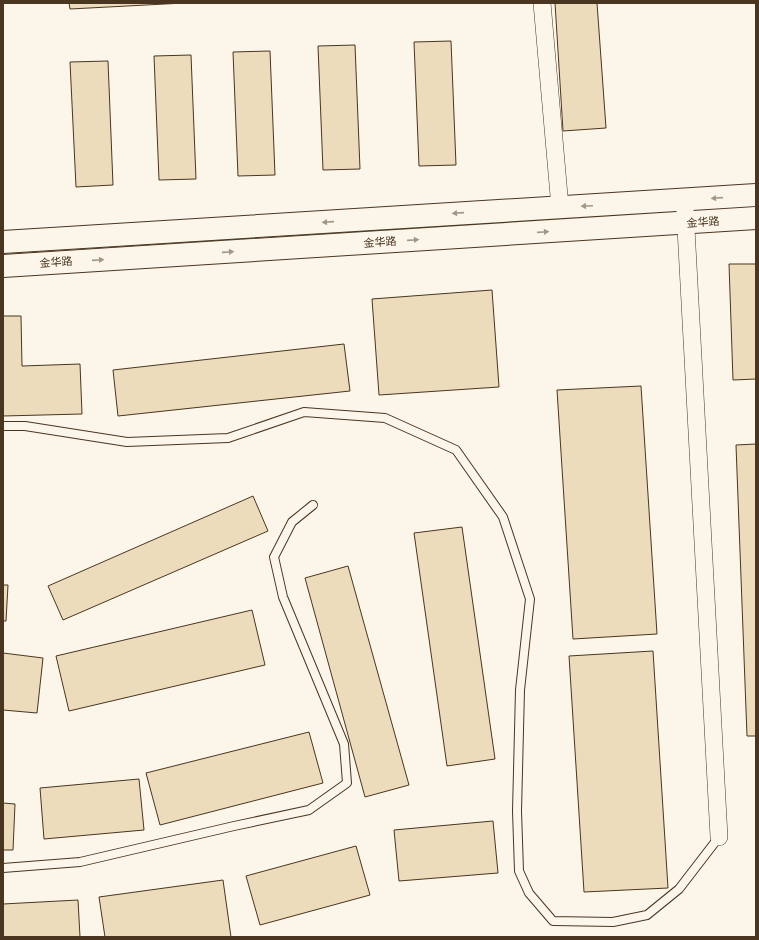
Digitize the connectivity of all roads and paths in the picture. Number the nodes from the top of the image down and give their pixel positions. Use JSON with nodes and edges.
{"nodes":[{"id":1,"x":542,"y":3,"type":"edge"},
{"id":2,"x":756,"y":195,"type":"edge"},
{"id":3,"x":684,"y":200,"type":"junction"},
{"id":4,"x":560,"y":207,"type":"junction"},
{"id":5,"x":756,"y":218,"type":"edge"},
{"id":6,"x":685,"y":223,"type":"junction"},
{"id":7,"x":3,"y":242,"type":"edge"},
{"id":8,"x":3,"y":266,"type":"edge"},
{"id":9,"x":3,"y":426,"type":"edge"},
{"id":10,"x":313,"y":505,"type":"dead end"},
{"id":11,"x":719,"y":837,"type":"joint"},
{"id":12,"x":3,"y":868,"type":"edge"}],
"edges":[{"from":1,"to":4,"type":"street"},
{"from":2,"to":3,"type":"main road","name":"金华路","one_way":true},
{"from":3,"to":4,"type":"main road","name":"金华路","one_way":true},
{"from":3,"to":6,"type":"street"},
{"from":4,"to":7,"type":"main road","name":"金华路","one_way":true},
{"from":5,"to":6,"type":"main road","name":"金华路"},
{"from":8,"to":6,"type":"main road","name":"金华路","one_way":true},
{"from":6,"to":11,"type":"street"},
{"from":9,"to":11,"type":"lane"},
{"from":10,"to":12,"type":"lane"}]}
